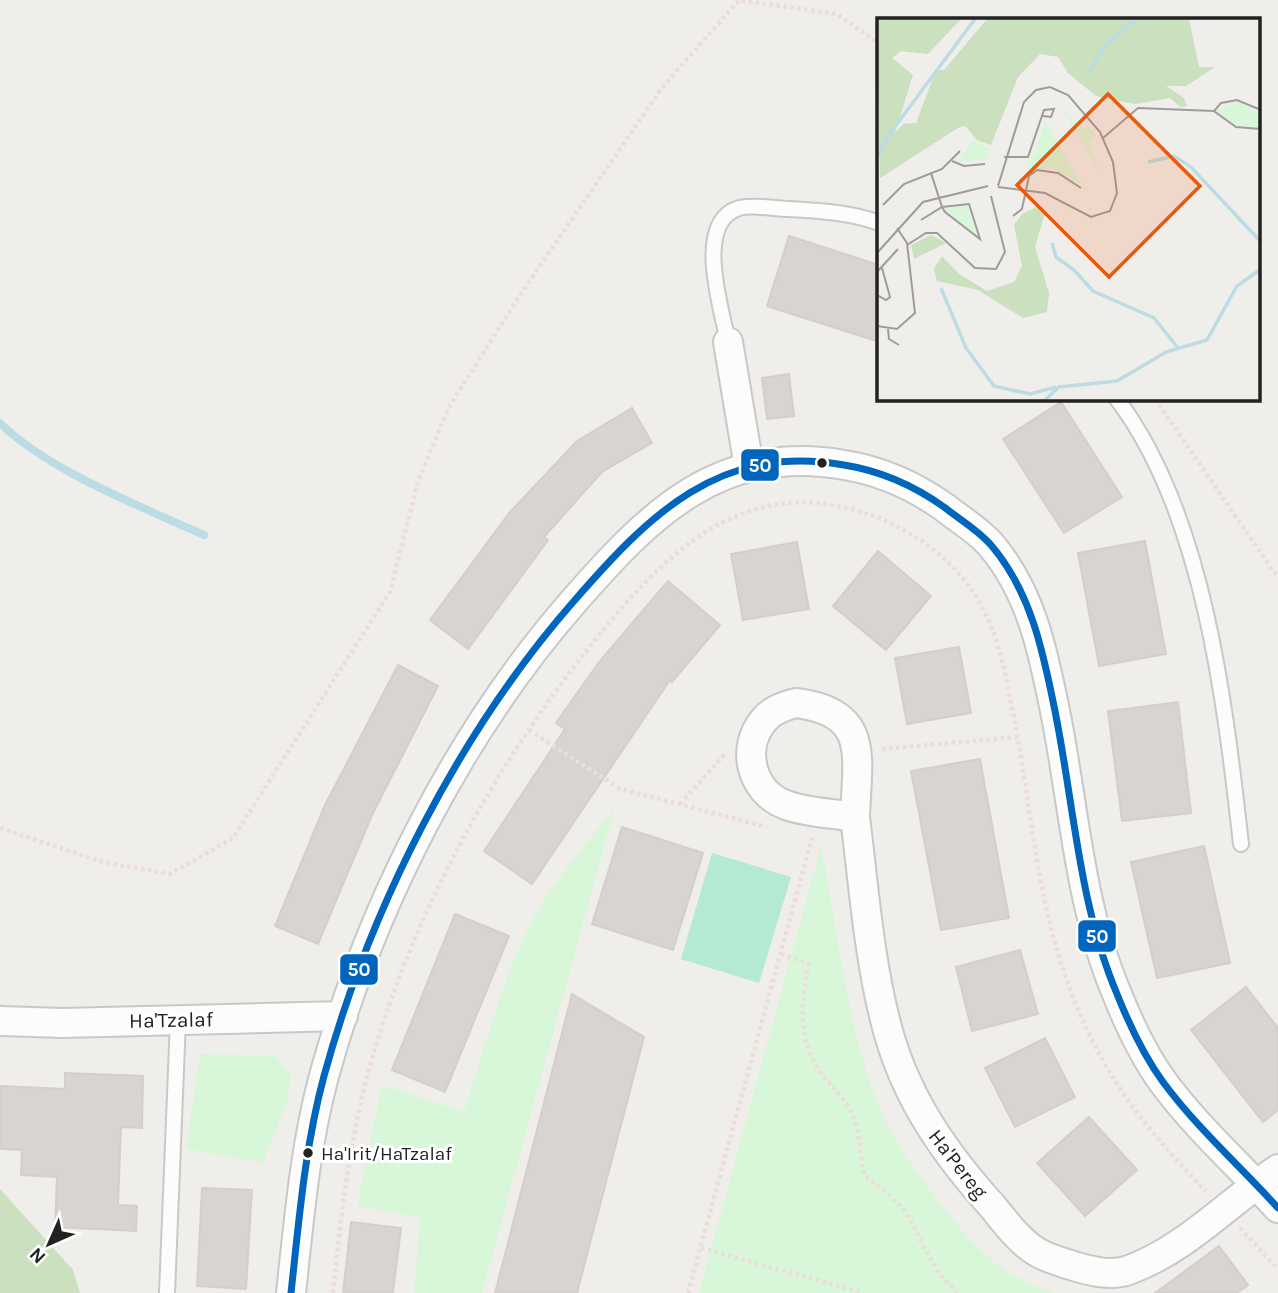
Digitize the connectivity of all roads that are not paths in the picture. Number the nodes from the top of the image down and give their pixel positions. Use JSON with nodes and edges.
{"nodes":[{"id":1,"x":877,"y":223,"type":"edge"},
{"id":2,"x":728,"y":342,"type":"joint"},
{"id":3,"x":1118,"y":401,"type":"edge"},
{"id":4,"x":749,"y":467,"type":"junction"},
{"id":5,"x":855,"y":817,"type":"junction"},
{"id":6,"x":1241,"y":844,"type":"dead end"},
{"id":7,"x":343,"y":1017,"type":"junction"},
{"id":8,"x":178,"y":1020,"type":"junction"},
{"id":9,"x":0,"y":1021,"type":"edge"},
{"id":10,"x":1267,"y":1177,"type":"edge"},
{"id":11,"x":1278,"y":1208,"type":"edge"},
{"id":12,"x":167,"y":1293,"type":"edge"},
{"id":13,"x":291,"y":1293,"type":"edge"}],
"edges":[{"from":1,"to":2,"type":"lane"},
{"from":2,"to":4,"type":"street"},
{"from":3,"to":6,"type":"lane"},
{"from":4,"to":7,"type":"street"},
{"from":4,"to":10,"type":"street"},
{"from":5,"to":5,"type":"street","name":"Ha'Pereg"},
{"from":5,"to":10,"type":"street","name":"Ha'Pereg"},
{"from":7,"to":8,"type":"street","name":"Ha'Tzalaf"},
{"from":7,"to":13,"type":"street"},
{"from":8,"to":9,"type":"street","name":"Ha'Tzalaf"},
{"from":8,"to":12,"type":"lane"},
{"from":10,"to":11,"type":"street"}]}
